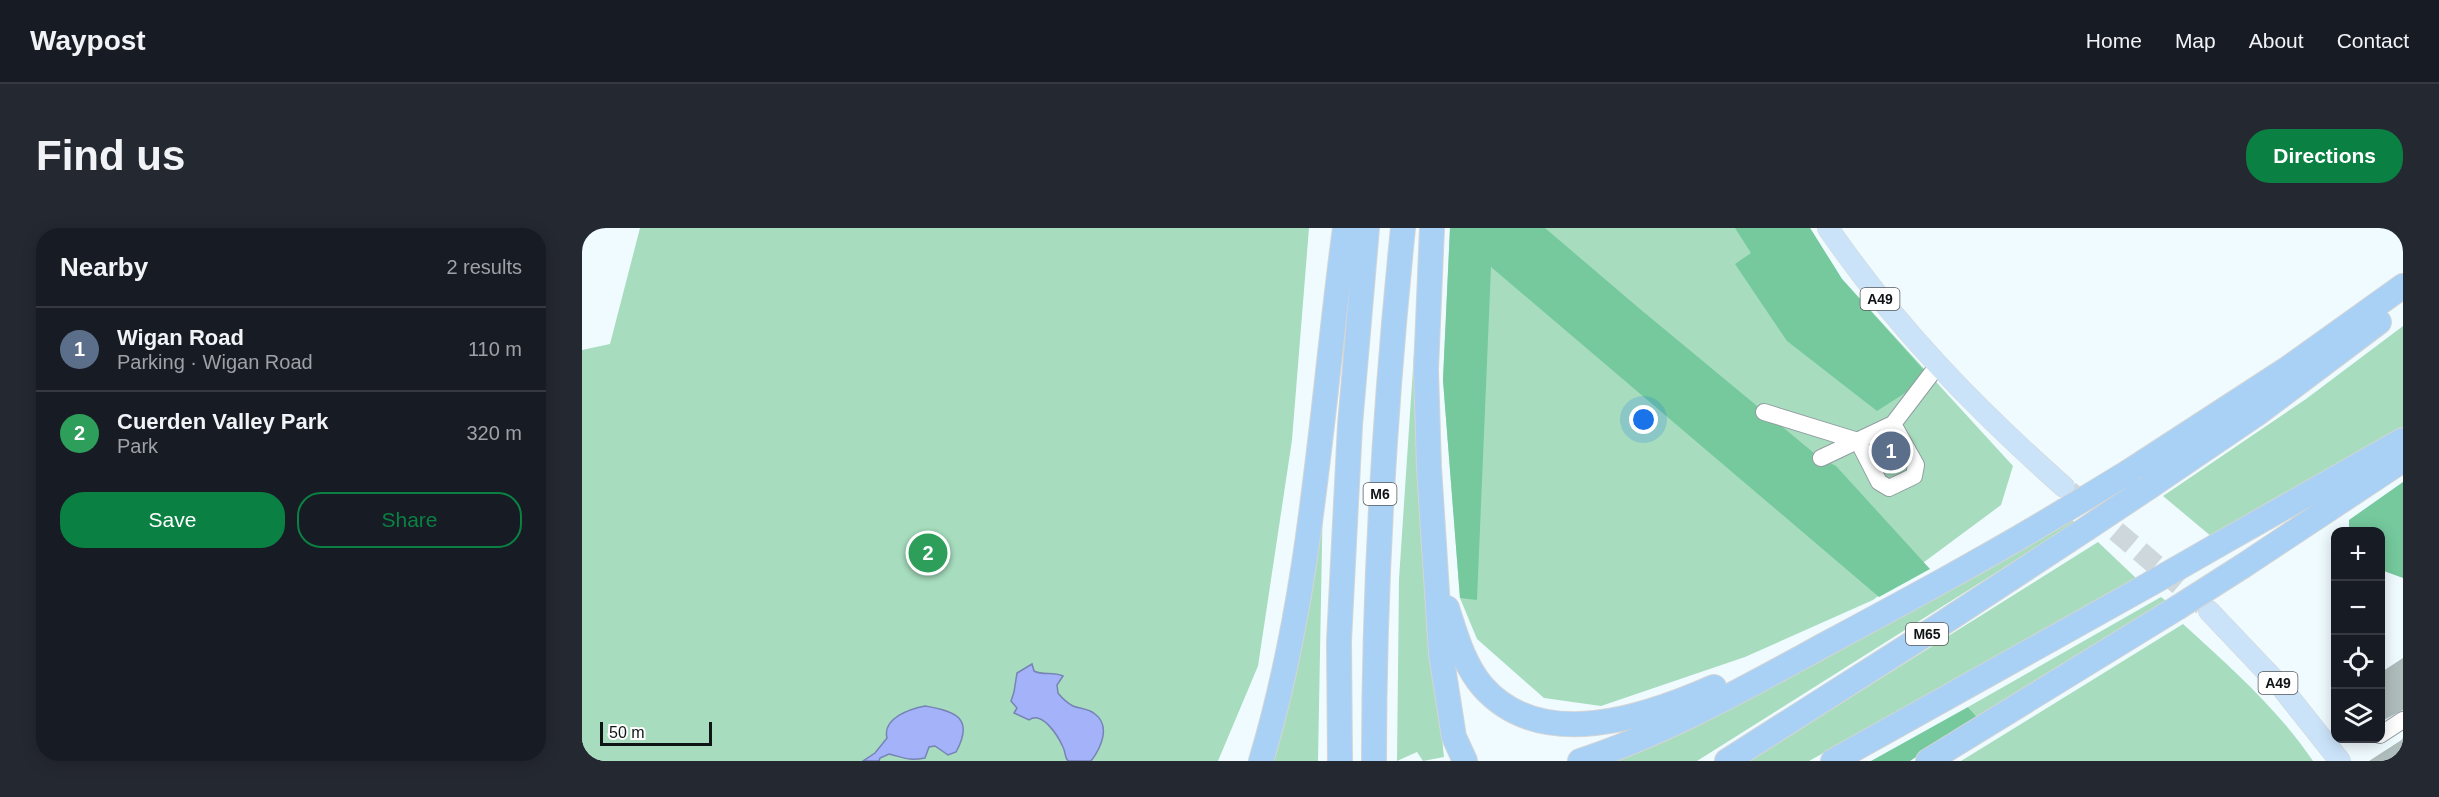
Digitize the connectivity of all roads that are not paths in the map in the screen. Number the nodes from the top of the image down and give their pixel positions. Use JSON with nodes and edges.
{"nodes":[{"id":1,"x":1345,"y":228,"type":"edge"},
{"id":2,"x":1367,"y":228,"type":"edge"},
{"id":3,"x":1403,"y":228,"type":"edge"},
{"id":4,"x":1432,"y":228,"type":"edge"},
{"id":5,"x":1828,"y":228,"type":"edge"},
{"id":6,"x":2403,"y":286,"type":"edge"},
{"id":7,"x":2403,"y":303,"type":"edge"},
{"id":8,"x":1938,"y":365,"type":"junction"},
{"id":9,"x":1764,"y":412,"type":"dead end"},
{"id":10,"x":1893,"y":424,"type":"junction"},
{"id":11,"x":2403,"y":440,"type":"edge"},
{"id":12,"x":1858,"y":441,"type":"junction"},
{"id":13,"x":1821,"y":458,"type":"dead end"},
{"id":14,"x":2403,"y":460,"type":"edge"},
{"id":15,"x":2064,"y":487,"type":"tunnel mouth"},
{"id":16,"x":1436,"y":572,"type":"junction"},
{"id":17,"x":1300,"y":584,"type":"junction"},
{"id":18,"x":2209,"y":610,"type":"tunnel mouth"},
{"id":19,"x":1819,"y":648,"type":"junction"},
{"id":20,"x":2403,"y":720,"type":"edge"},
{"id":21,"x":2385,"y":732,"type":"edge"},
{"id":22,"x":1245,"y":761,"type":"edge"},
{"id":23,"x":1261,"y":761,"type":"edge"},
{"id":24,"x":1340,"y":761,"type":"edge"},
{"id":25,"x":1374,"y":761,"type":"edge"},
{"id":26,"x":1465,"y":761,"type":"edge"},
{"id":27,"x":1580,"y":761,"type":"edge"},
{"id":28,"x":1728,"y":761,"type":"edge"},
{"id":29,"x":1833,"y":761,"type":"edge"},
{"id":30,"x":1928,"y":761,"type":"edge"},
{"id":31,"x":2340,"y":761,"type":"edge"}],
"edges":[{"from":1,"to":17,"type":"highway"},
{"from":2,"to":24,"type":"highway","number":"M6"},
{"from":3,"to":25,"type":"highway","number":"M6"},
{"from":4,"to":16,"type":"highway"},
{"from":5,"to":8,"type":"main road","number":"A49"},
{"from":6,"to":19,"type":"highway","bridge":true},
{"from":7,"to":28,"type":"highway","number":"M65","bridge":true},
{"from":8,"to":10,"type":"lane"},
{"from":8,"to":15,"type":"main road","number":"A49"},
{"from":9,"to":12,"type":"lane"},
{"from":10,"to":12,"type":"lane"},
{"from":10,"to":12,"type":"lane"},
{"from":11,"to":29,"type":"highway","bridge":true},
{"from":12,"to":13,"type":"lane"},
{"from":14,"to":30,"type":"highway","bridge":true},
{"from":16,"to":19,"type":"highway"},
{"from":16,"to":26,"type":"highway"},
{"from":17,"to":22,"type":"highway"},
{"from":17,"to":23,"type":"highway"},
{"from":18,"to":31,"type":"main road","number":"A49"},
{"from":19,"to":27,"type":"highway"},
{"from":20,"to":21,"type":"lane"}]}
